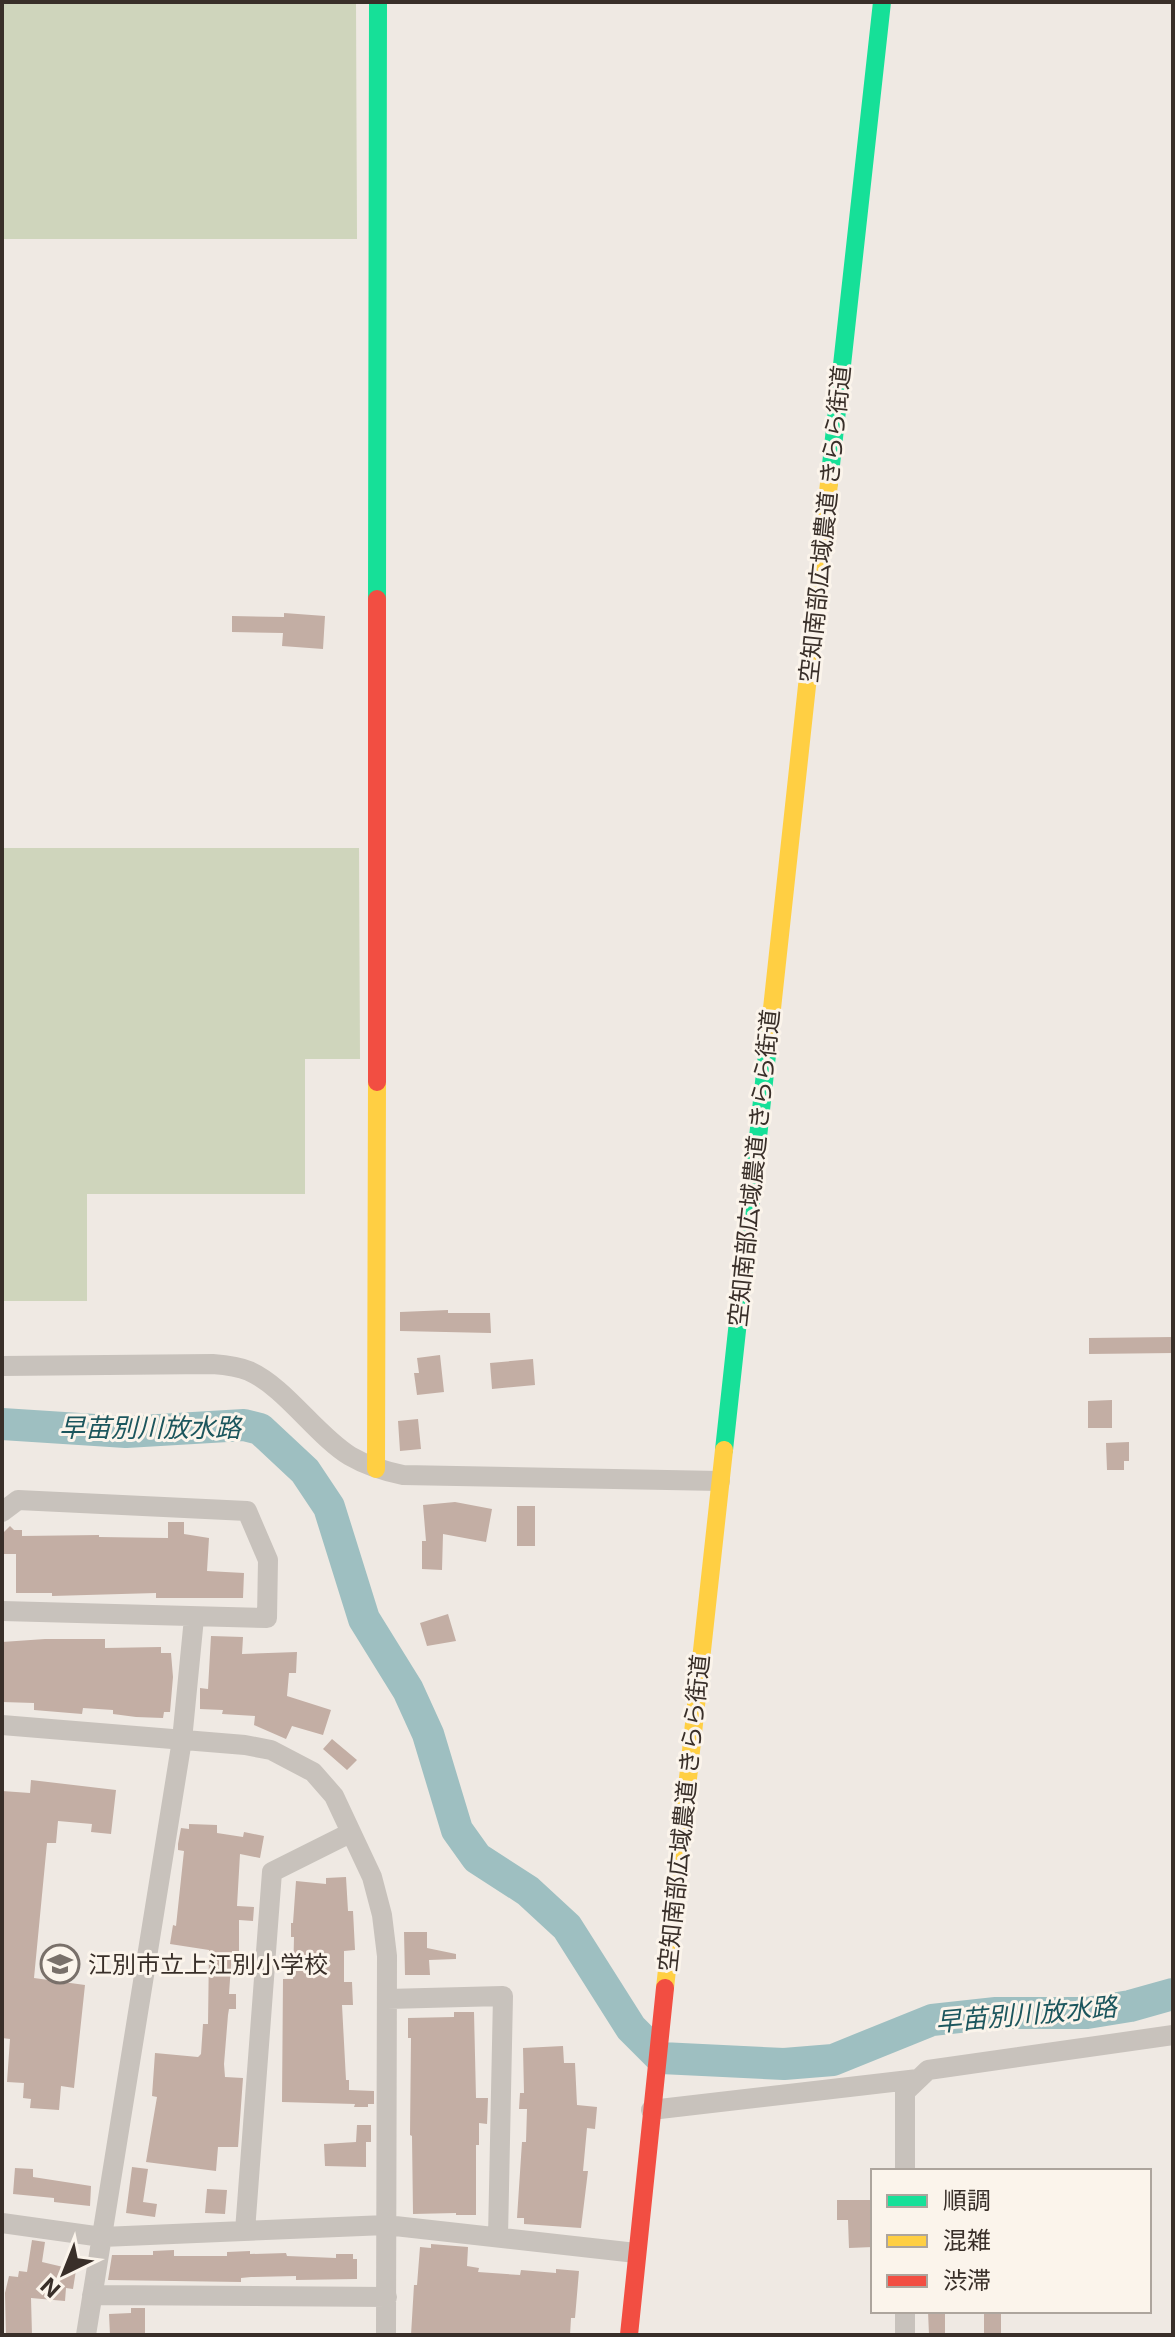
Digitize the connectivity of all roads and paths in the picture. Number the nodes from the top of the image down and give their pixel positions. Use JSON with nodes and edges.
{"nodes":[{"id":1,"x":378,"y":2,"type":"edge"},
{"id":2,"x":882,"y":2,"type":"edge"},
{"id":3,"x":2,"y":1366,"type":"edge"},
{"id":4,"x":376,"y":1469,"type":"junction"},
{"id":5,"x":720,"y":1481,"type":"junction"},
{"id":6,"x":2,"y":1512,"type":"edge"},
{"id":7,"x":2,"y":1611,"type":"edge"},
{"id":8,"x":194,"y":1618,"type":"junction"},
{"id":9,"x":2,"y":1725,"type":"edge"},
{"id":10,"x":182,"y":1740,"type":"junction"},
{"id":11,"x":350,"y":1833,"type":"junction"},
{"id":12,"x":387,"y":1999,"type":"junction"},
{"id":13,"x":1173,"y":2035,"type":"edge"},
{"id":14,"x":918,"y":2079,"type":"junction"},
{"id":15,"x":651,"y":2110,"type":"junction"},
{"id":16,"x":905,"y":2169,"type":"edge"},
{"id":17,"x":2,"y":2223,"type":"edge"},
{"id":18,"x":386,"y":2225,"type":"junction"},
{"id":19,"x":245,"y":2231,"type":"junction"},
{"id":20,"x":102,"y":2237,"type":"junction"},
{"id":21,"x":498,"y":2237,"type":"junction"},
{"id":22,"x":636,"y":2253,"type":"junction"},
{"id":23,"x":92,"y":2295,"type":"junction"},
{"id":24,"x":387,"y":2297,"type":"junction"},
{"id":25,"x":905,"y":2313,"type":"edge"},
{"id":26,"x":86,"y":2335,"type":"edge"},
{"id":27,"x":386,"y":2335,"type":"edge"},
{"id":28,"x":629,"y":2335,"type":"edge"},
{"id":29,"x":905,"y":2335,"type":"edge"}],
"edges":[{"from":1,"to":4,"type":"street"},
{"from":2,"to":5,"type":"street","name":"空知南部広域農道 きらら街道"},
{"from":3,"to":4,"type":"street"},
{"from":4,"to":5,"type":"street"},
{"from":5,"to":15,"type":"street","name":"空知南部広域農道 きらら街道"},
{"from":6,"to":8,"type":"street"},
{"from":7,"to":8,"type":"street"},
{"from":8,"to":10,"type":"street"},
{"from":9,"to":10,"type":"street"},
{"from":10,"to":11,"type":"street"},
{"from":10,"to":20,"type":"street"},
{"from":11,"to":12,"type":"street"},
{"from":11,"to":19,"type":"street"},
{"from":12,"to":18,"type":"street"},
{"from":12,"to":21,"type":"street"},
{"from":13,"to":14,"type":"street"},
{"from":14,"to":15,"type":"street"},
{"from":14,"to":16,"type":"street"},
{"from":15,"to":22,"type":"street","name":"空知南部広域農道 きらら街道"},
{"from":17,"to":20,"type":"street"},
{"from":18,"to":19,"type":"street"},
{"from":18,"to":21,"type":"street"},
{"from":18,"to":24,"type":"street"},
{"from":19,"to":20,"type":"street"},
{"from":20,"to":23,"type":"street"},
{"from":21,"to":22,"type":"street"},
{"from":22,"to":28,"type":"street","name":"空知南部広域農道 きらら街道"},
{"from":23,"to":24,"type":"street"},
{"from":23,"to":26,"type":"street"},
{"from":24,"to":27,"type":"street"},
{"from":25,"to":29,"type":"street"}]}
